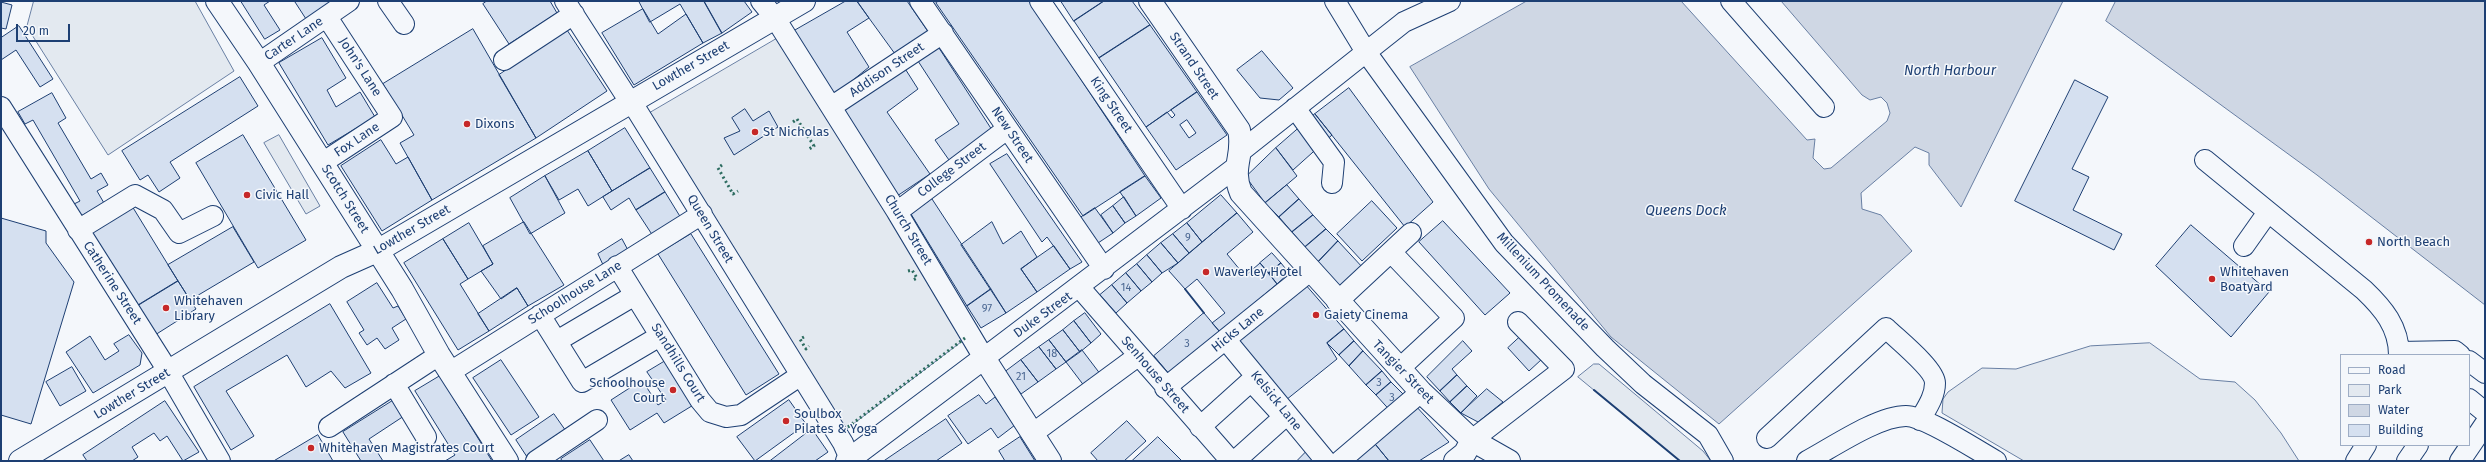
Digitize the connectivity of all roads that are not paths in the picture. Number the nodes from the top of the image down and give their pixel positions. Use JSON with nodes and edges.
{"nodes":[{"id":1,"x":217,"y":1,"type":"edge"},
{"id":2,"x":349,"y":1,"type":"edge"},
{"id":3,"x":388,"y":1,"type":"edge"},
{"id":4,"x":761,"y":1,"type":"edge"},
{"id":5,"x":804,"y":1,"type":"edge"},
{"id":6,"x":920,"y":1,"type":"edge"},
{"id":7,"x":1040,"y":1,"type":"edge"},
{"id":8,"x":1150,"y":1,"type":"edge"},
{"id":9,"x":1335,"y":1,"type":"edge"},
{"id":10,"x":1450,"y":1,"type":"edge"},
{"id":11,"x":1731,"y":1,"type":"edge"},
{"id":12,"x":569,"y":8,"type":"edge"},
{"id":13,"x":327,"y":16,"type":"junction"},
{"id":14,"x":775,"y":18,"type":"junction"},
{"id":15,"x":404,"y":24,"type":"dead end"},
{"id":16,"x":943,"y":33,"type":"junction"},
{"id":17,"x":1366,"y":52,"type":"junction"},
{"id":18,"x":504,"y":60,"type":"dead end"},
{"id":19,"x":259,"y":63,"type":"junction"},
{"id":20,"x":630,"y":102,"type":"junction"},
{"id":21,"x":1,"y":107,"type":"edge"},
{"id":22,"x":831,"y":107,"type":"junction"},
{"id":23,"x":1824,"y":107,"type":"dead end"},
{"id":24,"x":1295,"y":108,"type":"junction"},
{"id":25,"x":392,"y":117,"type":"joint"},
{"id":26,"x":1007,"y":129,"type":"junction"},
{"id":27,"x":1239,"y":130,"type":"joint"},
{"id":28,"x":1238,"y":159,"type":"junction"},
{"id":29,"x":2204,"y":160,"type":"dead end"},
{"id":30,"x":322,"y":163,"type":"junction"},
{"id":31,"x":1332,"y":183,"type":"dead end"},
{"id":32,"x":1182,"y":209,"type":"junction"},
{"id":33,"x":897,"y":212,"type":"junction"},
{"id":34,"x":2268,"y":212,"type":"junction"},
{"id":35,"x":702,"y":214,"type":"junction"},
{"id":36,"x":213,"y":216,"type":"dead end"},
{"id":37,"x":78,"y":230,"type":"junction"},
{"id":38,"x":1411,"y":233,"type":"dead end"},
{"id":39,"x":2244,"y":246,"type":"dead end"},
{"id":40,"x":377,"y":251,"type":"junction"},
{"id":41,"x":1391,"y":252,"type":"junction"},
{"id":42,"x":617,"y":266,"type":"junction"},
{"id":43,"x":1104,"y":269,"type":"junction"},
{"id":44,"x":1310,"y":271,"type":"junction"},
{"id":45,"x":1080,"y":288,"type":"junction"},
{"id":46,"x":635,"y":295,"type":"junction"},
{"id":47,"x":1337,"y":302,"type":"junction"},
{"id":48,"x":540,"y":315,"type":"junction"},
{"id":49,"x":1518,"y":322,"type":"dead end"},
{"id":50,"x":660,"y":336,"type":"junction"},
{"id":51,"x":1226,"y":340,"type":"junction"},
{"id":52,"x":557,"y":341,"type":"junction"},
{"id":53,"x":2399,"y":354,"type":"edge"},
{"id":54,"x":2459,"y":354,"type":"edge"},
{"id":55,"x":1138,"y":356,"type":"junction"},
{"id":56,"x":984,"y":358,"type":"junction"},
{"id":57,"x":2470,"y":362,"type":"edge"},
{"id":58,"x":444,"y":364,"type":"junction"},
{"id":59,"x":1399,"y":369,"type":"junction"},
{"id":60,"x":168,"y":372,"type":"junction"},
{"id":61,"x":2485,"y":373,"type":"edge"},
{"id":62,"x":801,"y":375,"type":"junction"},
{"id":63,"x":394,"y":384,"type":"junction"},
{"id":64,"x":1165,"y":388,"type":"junction"},
{"id":65,"x":1421,"y":392,"type":"junction"},
{"id":66,"x":2470,"y":400,"type":"edge"},
{"id":67,"x":2485,"y":412,"type":"edge"},
{"id":68,"x":597,"y":420,"type":"dead end"},
{"id":69,"x":1920,"y":420,"type":"junction"},
{"id":70,"x":2485,"y":424,"type":"edge"},
{"id":71,"x":329,"y":426,"type":"dead end"},
{"id":72,"x":1200,"y":427,"type":"junction"},
{"id":73,"x":1032,"y":434,"type":"junction"},
{"id":74,"x":426,"y":437,"type":"dead end"},
{"id":75,"x":1767,"y":438,"type":"dead end"},
{"id":76,"x":1472,"y":440,"type":"junction"},
{"id":77,"x":2365,"y":446,"type":"edge"},
{"id":78,"x":2417,"y":446,"type":"edge"},
{"id":79,"x":850,"y":460,"type":"edge"},
{"id":80,"x":20,"y":461,"type":"edge"},
{"id":81,"x":220,"y":461,"type":"edge"},
{"id":82,"x":507,"y":461,"type":"edge"},
{"id":83,"x":536,"y":461,"type":"edge"},
{"id":84,"x":1050,"y":461,"type":"edge"},
{"id":85,"x":1231,"y":461,"type":"edge"},
{"id":86,"x":1235,"y":461,"type":"edge"},
{"id":87,"x":1326,"y":461,"type":"edge"},
{"id":88,"x":1340,"y":461,"type":"edge"},
{"id":89,"x":1455,"y":461,"type":"edge"},
{"id":90,"x":1479,"y":461,"type":"edge"},
{"id":91,"x":1509,"y":461,"type":"edge"},
{"id":92,"x":1723,"y":461,"type":"edge"},
{"id":93,"x":1807,"y":461,"type":"edge"},
{"id":94,"x":1996,"y":461,"type":"edge"},
{"id":95,"x":2356,"y":461,"type":"edge"},
{"id":96,"x":2407,"y":461,"type":"edge"},
{"id":97,"x":2460,"y":461,"type":"edge"}],
"edges":[{"from":1,"to":19,"type":"main road","name":"Scotch Street"},
{"from":2,"to":13,"type":"street","name":"Carter Lane"},
{"from":3,"to":15,"type":"street"},
{"from":4,"to":14,"type":"street","name":"Church Street"},
{"from":5,"to":14,"type":"main road","name":"Lowther Street"},
{"from":6,"to":16,"type":"street","name":"New Street"},
{"from":7,"to":32,"type":"street","name":"King Street"},
{"from":8,"to":27,"type":"main road","name":"Strand Street"},
{"from":9,"to":17,"type":"street","name":"Millenium Promenade"},
{"from":10,"to":17,"type":"street","name":"Duke Street"},
{"from":11,"to":23,"type":"street"},
{"from":12,"to":18,"type":"street"},
{"from":12,"to":20,"type":"street","name":"Queen Street"},
{"from":13,"to":19,"type":"street","name":"Carter Lane"},
{"from":13,"to":25,"type":"street","name":"John's Lane"},
{"from":14,"to":20,"type":"main road","name":"Lowther Street"},
{"from":14,"to":22,"type":"street","name":"Church Street"},
{"from":16,"to":22,"type":"street","name":"Addison Street"},
{"from":16,"to":26,"type":"street","name":"New Street"},
{"from":17,"to":24,"type":"street","name":"Duke Street"},
{"from":17,"to":92,"type":"street","name":"Millenium Promenade"},
{"from":19,"to":30,"type":"main road","name":"Scotch Street"},
{"from":20,"to":35,"type":"street","name":"Queen Street"},
{"from":20,"to":40,"type":"main road","name":"Lowther Street"},
{"from":21,"to":37,"type":"street","name":"Catherine Street"},
{"from":22,"to":33,"type":"street","name":"Church Street"},
{"from":24,"to":28,"type":"street","name":"Duke Street"},
{"from":24,"to":31,"type":"street"},
{"from":25,"to":30,"type":"street","name":"Fox Lane"},
{"from":26,"to":33,"type":"street","name":"College Street"},
{"from":26,"to":43,"type":"street","name":"New Street"},
{"from":27,"to":28,"type":"main road","name":"Tangier Street"},
{"from":28,"to":32,"type":"street","name":"Duke Street"},
{"from":28,"to":44,"type":"main road","name":"Tangier Street"},
{"from":29,"to":34,"type":"street"},
{"from":30,"to":40,"type":"main road","name":"Scotch Street"},
{"from":32,"to":43,"type":"street","name":"Duke Street"},
{"from":33,"to":56,"type":"street","name":"Church Street"},
{"from":34,"to":39,"type":"street"},
{"from":34,"to":53,"type":"street"},
{"from":35,"to":42,"type":"street","name":"Schoolhouse Lane"},
{"from":35,"to":62,"type":"street","name":"Queen Street"},
{"from":36,"to":37,"type":"street"},
{"from":37,"to":60,"type":"street","name":"Catherine Street"},
{"from":38,"to":41,"type":"street"},
{"from":40,"to":58,"type":"main road","name":"Scotch Street"},
{"from":40,"to":60,"type":"main road","name":"Lowther Street"},
{"from":41,"to":47,"type":"street"},
{"from":41,"to":59,"type":"street"},
{"from":42,"to":46,"type":"street","name":"Sandhills Court"},
{"from":42,"to":48,"type":"street","name":"Schoolhouse Lane"},
{"from":43,"to":45,"type":"street","name":"Duke Street"},
{"from":44,"to":47,"type":"main road","name":"Tangier Street"},
{"from":44,"to":51,"type":"street","name":"Hicks Lane"},
{"from":45,"to":55,"type":"street","name":"Senhouse Street"},
{"from":45,"to":56,"type":"street","name":"Duke Street"},
{"from":46,"to":50,"type":"street","name":"Sandhills Court"},
{"from":46,"to":52,"type":"street"},
{"from":47,"to":59,"type":"main road","name":"Tangier Street"},
{"from":48,"to":52,"type":"street"},
{"from":48,"to":58,"type":"street","name":"Schoolhouse Lane"},
{"from":49,"to":76,"type":"street"},
{"from":50,"to":52,"type":"street"},
{"from":50,"to":62,"type":"street","name":"Sandhills Court"},
{"from":51,"to":64,"type":"street","name":"Hicks Lane"},
{"from":51,"to":87,"type":"street","name":"Kelsick Lane"},
{"from":53,"to":54,"type":"street"},
{"from":55,"to":64,"type":"street","name":"Senhouse Street"},
{"from":55,"to":73,"type":"street"},
{"from":56,"to":73,"type":"main road","name":"Church Street"},
{"from":56,"to":79,"type":"main road","name":"Duke Street"},
{"from":57,"to":61,"type":"street"},
{"from":58,"to":63,"type":"street","name":"Schoolhouse Lane"},
{"from":58,"to":82,"type":"main road","name":"Scotch Street"},
{"from":59,"to":65,"type":"main road","name":"Tangier Street"},
{"from":60,"to":80,"type":"main road","name":"Lowther Street"},
{"from":60,"to":81,"type":"street","name":"Catherine Street"},
{"from":62,"to":79,"type":"street","name":"Queen Street"},
{"from":63,"to":71,"type":"street","name":"Schoolhouse Lane"},
{"from":63,"to":74,"type":"street"},
{"from":64,"to":72,"type":"street","name":"Senhouse Street"},
{"from":65,"to":76,"type":"main road","name":"Tangier Street"},
{"from":65,"to":88,"type":"street"},
{"from":66,"to":67,"type":"street"},
{"from":68,"to":83,"type":"street"},
{"from":69,"to":75,"type":"street"},
{"from":69,"to":93,"type":"street"},
{"from":69,"to":94,"type":"street"},
{"from":70,"to":97,"type":"street"},
{"from":72,"to":85,"type":"street","name":"Senhouse Street"},
{"from":72,"to":86,"type":"street"},
{"from":73,"to":84,"type":"main road","name":"Church Street"},
{"from":76,"to":89,"type":"main road"},
{"from":76,"to":90,"type":"main road","name":"Tangier Street"},
{"from":76,"to":91,"type":"main road","name":"Tangier Street"},
{"from":77,"to":95,"type":"street"},
{"from":78,"to":96,"type":"street"}]}
